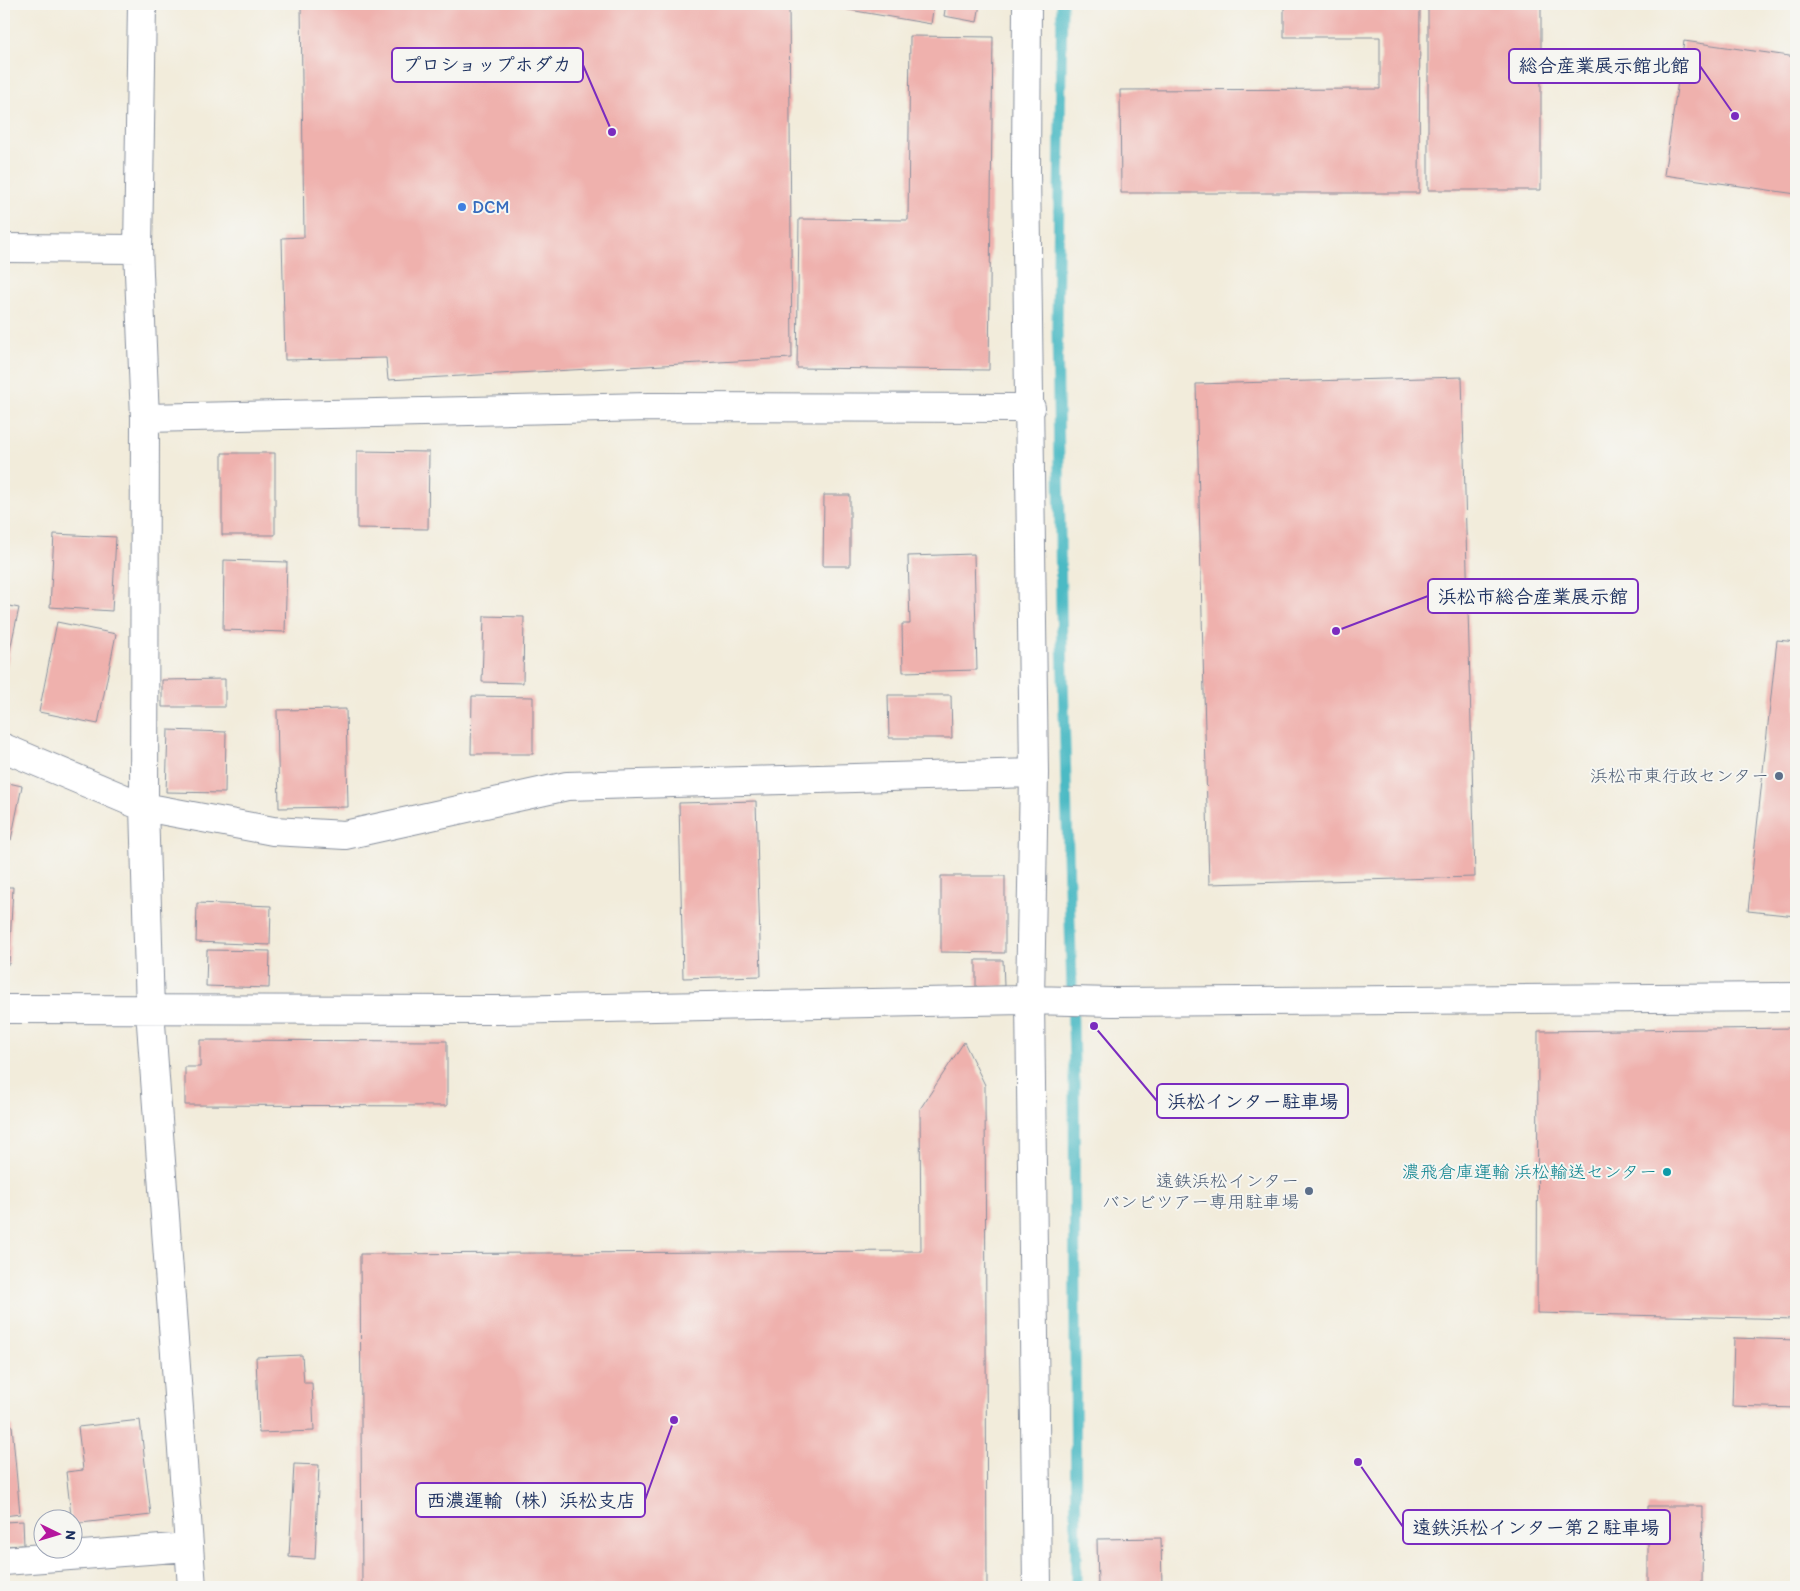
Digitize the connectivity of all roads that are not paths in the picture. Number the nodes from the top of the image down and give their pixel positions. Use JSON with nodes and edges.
{"nodes":[{"id":1,"x":142,"y":4,"type":"edge"},
{"id":2,"x":1027,"y":4,"type":"edge"},
{"id":3,"x":4,"y":248,"type":"edge"},
{"id":4,"x":138,"y":249,"type":"junction"},
{"id":5,"x":1031,"y":408,"type":"junction"},
{"id":6,"x":145,"y":418,"type":"junction"},
{"id":7,"x":4,"y":748,"type":"edge"},
{"id":8,"x":1034,"y":774,"type":"junction"},
{"id":9,"x":144,"y":807,"type":"junction"},
{"id":10,"x":1796,"y":997,"type":"edge"},
{"id":11,"x":1030,"y":1000,"type":"junction"},
{"id":12,"x":4,"y":1009,"type":"edge"},
{"id":13,"x":150,"y":1010,"type":"junction"},
{"id":14,"x":188,"y":1547,"type":"junction"},
{"id":15,"x":4,"y":1562,"type":"edge"},
{"id":16,"x":192,"y":1587,"type":"edge"},
{"id":17,"x":1037,"y":1587,"type":"edge"}],
"edges":[{"from":1,"to":4,"type":"street"},
{"from":2,"to":5,"type":"street"},
{"from":3,"to":4,"type":"street"},
{"from":4,"to":6,"type":"street"},
{"from":5,"to":6,"type":"street"},
{"from":5,"to":8,"type":"street"},
{"from":6,"to":9,"type":"street"},
{"from":7,"to":9,"type":"street"},
{"from":8,"to":9,"type":"street"},
{"from":8,"to":11,"type":"street"},
{"from":9,"to":13,"type":"street"},
{"from":10,"to":11,"type":"street"},
{"from":11,"to":13,"type":"street"},
{"from":11,"to":17,"type":"street"},
{"from":12,"to":13,"type":"street"},
{"from":13,"to":14,"type":"street"},
{"from":14,"to":15,"type":"street"},
{"from":14,"to":16,"type":"street"}]}
